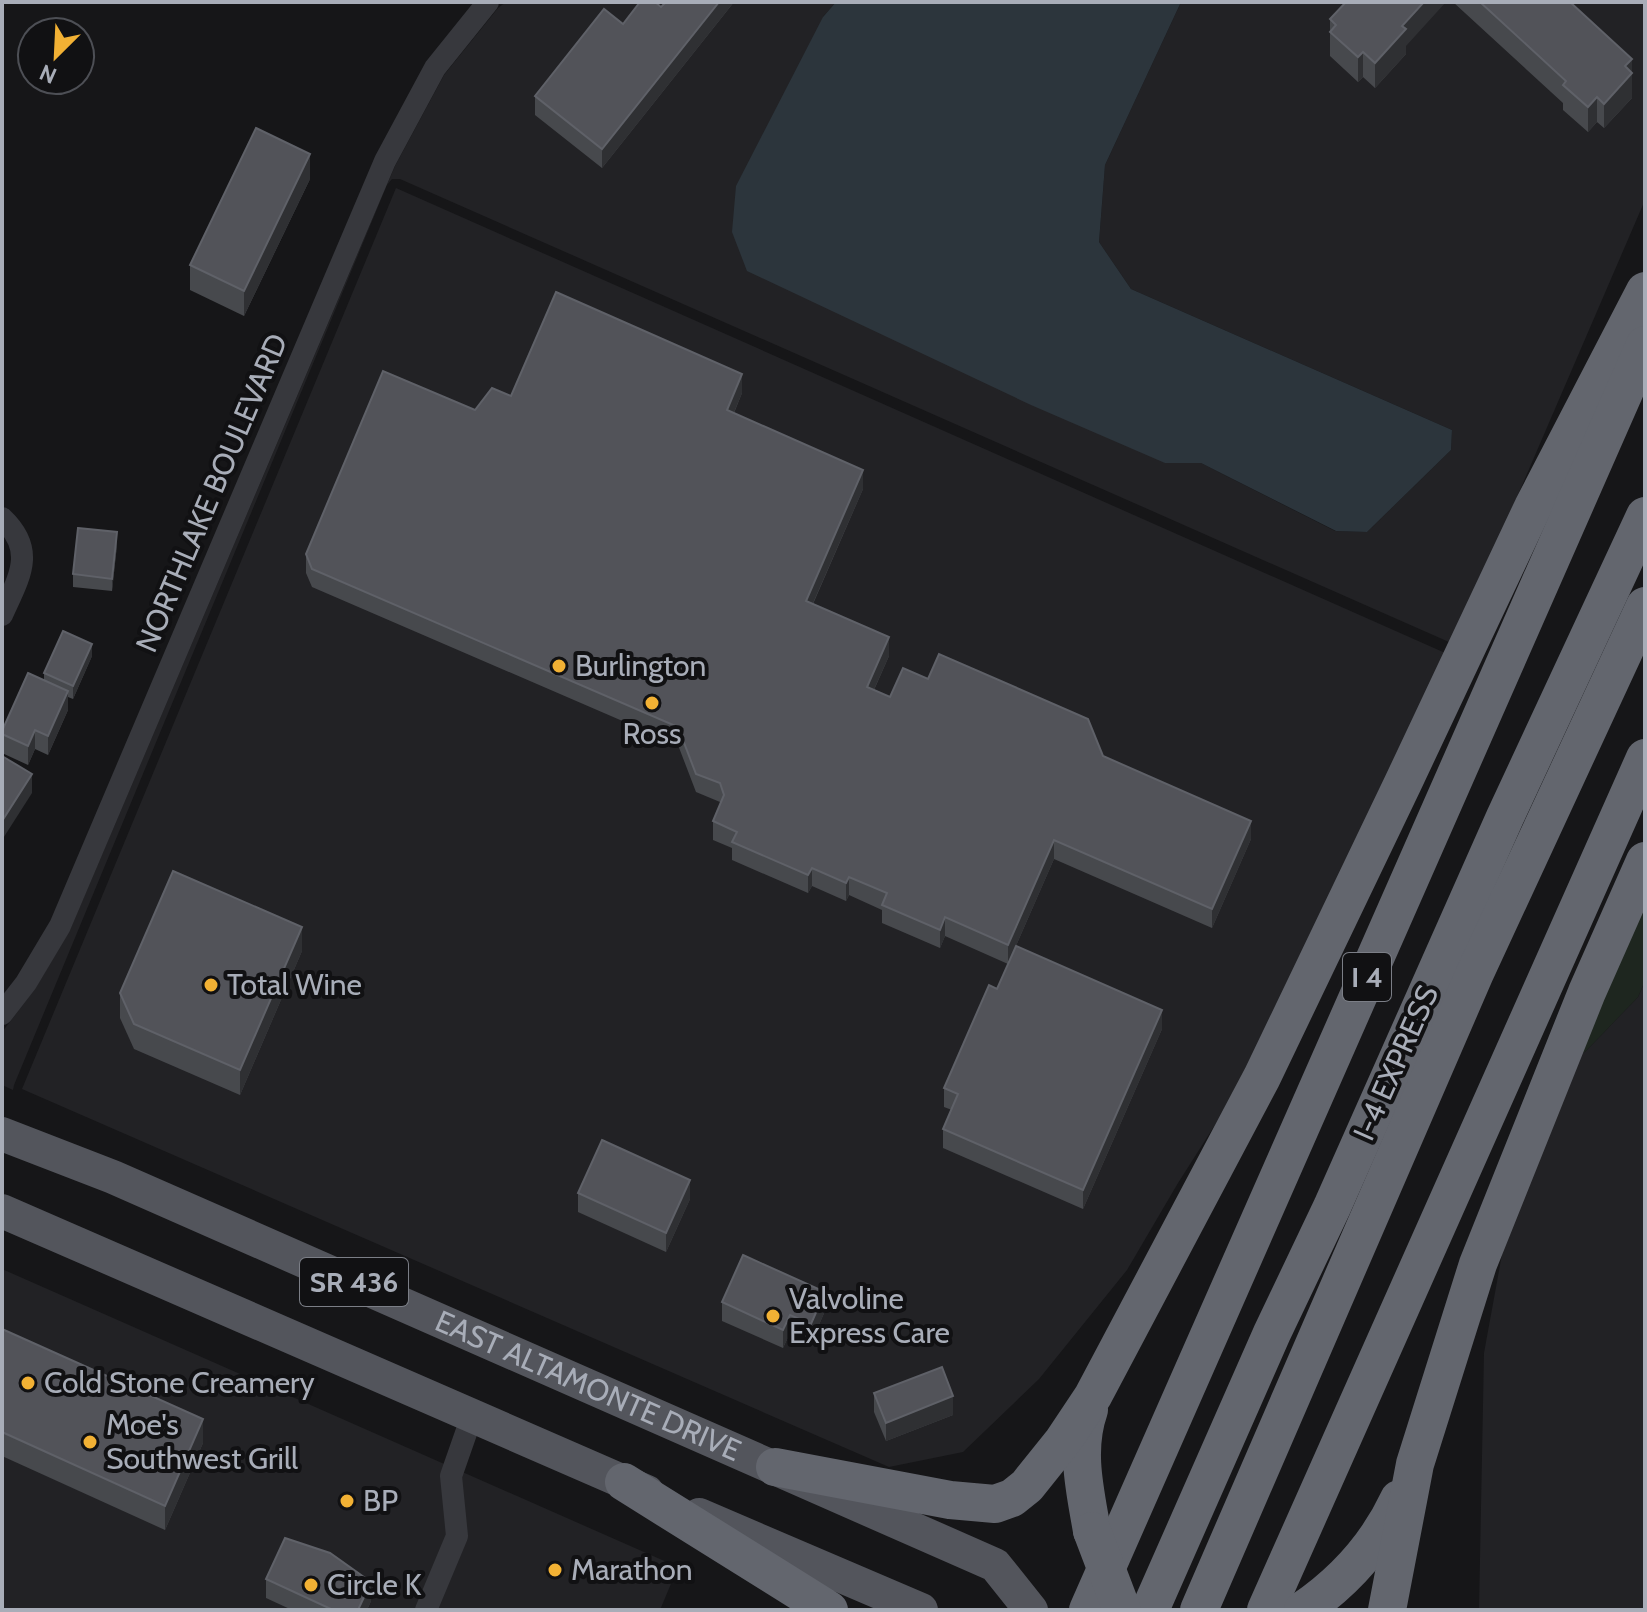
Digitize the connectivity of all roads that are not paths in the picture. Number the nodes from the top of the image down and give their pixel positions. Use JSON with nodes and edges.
{"nodes":[{"id":1,"x":488,"y":2,"type":"edge"},
{"id":2,"x":1645,"y":291,"type":"edge"},
{"id":3,"x":1645,"y":345,"type":"edge"},
{"id":4,"x":1645,"y":516,"type":"edge"},
{"id":5,"x":2,"y":518,"type":"edge"},
{"id":6,"x":1645,"y":606,"type":"edge"},
{"id":7,"x":2,"y":615,"type":"edge"},
{"id":8,"x":1645,"y":758,"type":"edge"},
{"id":9,"x":1645,"y":861,"type":"edge"},
{"id":10,"x":2,"y":1014,"type":"edge"},
{"id":11,"x":2,"y":1134,"type":"edge"},
{"id":12,"x":2,"y":1211,"type":"edge"},
{"id":13,"x":1093,"y":1396,"type":"junction"},
{"id":14,"x":472,"y":1416,"type":"junction"},
{"id":15,"x":1415,"y":1464,"type":"junction"},
{"id":16,"x":775,"y":1467,"type":"junction"},
{"id":17,"x":624,"y":1482,"type":"junction"},
{"id":18,"x":426,"y":1610,"type":"edge"},
{"id":19,"x":829,"y":1610,"type":"edge"},
{"id":20,"x":921,"y":1610,"type":"edge"},
{"id":21,"x":1031,"y":1610,"type":"edge"},
{"id":22,"x":1088,"y":1610,"type":"edge"},
{"id":23,"x":1122,"y":1610,"type":"edge"},
{"id":24,"x":1150,"y":1610,"type":"edge"},
{"id":25,"x":1199,"y":1610,"type":"edge"},
{"id":26,"x":1266,"y":1610,"type":"edge"},
{"id":27,"x":1303,"y":1610,"type":"edge"},
{"id":28,"x":1387,"y":1610,"type":"edge"}],
"edges":[{"from":1,"to":10,"type":"street","name":"NORTHLAKE BOULEVARD"},
{"from":2,"to":13,"type":"highway"},
{"from":3,"to":22,"type":"highway","number":"I 4"},
{"from":4,"to":24,"type":"highway","name":"I-4 EXPRESS"},
{"from":5,"to":7,"type":"street"},
{"from":6,"to":25,"type":"highway","name":"I-4 EXPRESS"},
{"from":8,"to":26,"type":"highway"},
{"from":9,"to":15,"type":"highway"},
{"from":11,"to":16,"type":"main road","name":"EAST ALTAMONTE DRIVE","number":"SR 436"},
{"from":12,"to":14,"type":"main road","number":"SR 436"},
{"from":13,"to":16,"type":"highway"},
{"from":13,"to":23,"type":"highway","bridge":true},
{"from":14,"to":17,"type":"main road","number":"SR 436"},
{"from":14,"to":18,"type":"street"},
{"from":15,"to":27,"type":"highway"},
{"from":15,"to":28,"type":"highway"},
{"from":16,"to":21,"type":"main road","number":"SR 436"},
{"from":17,"to":19,"type":"highway"},
{"from":17,"to":20,"type":"main road","number":"SR 436"}]}
